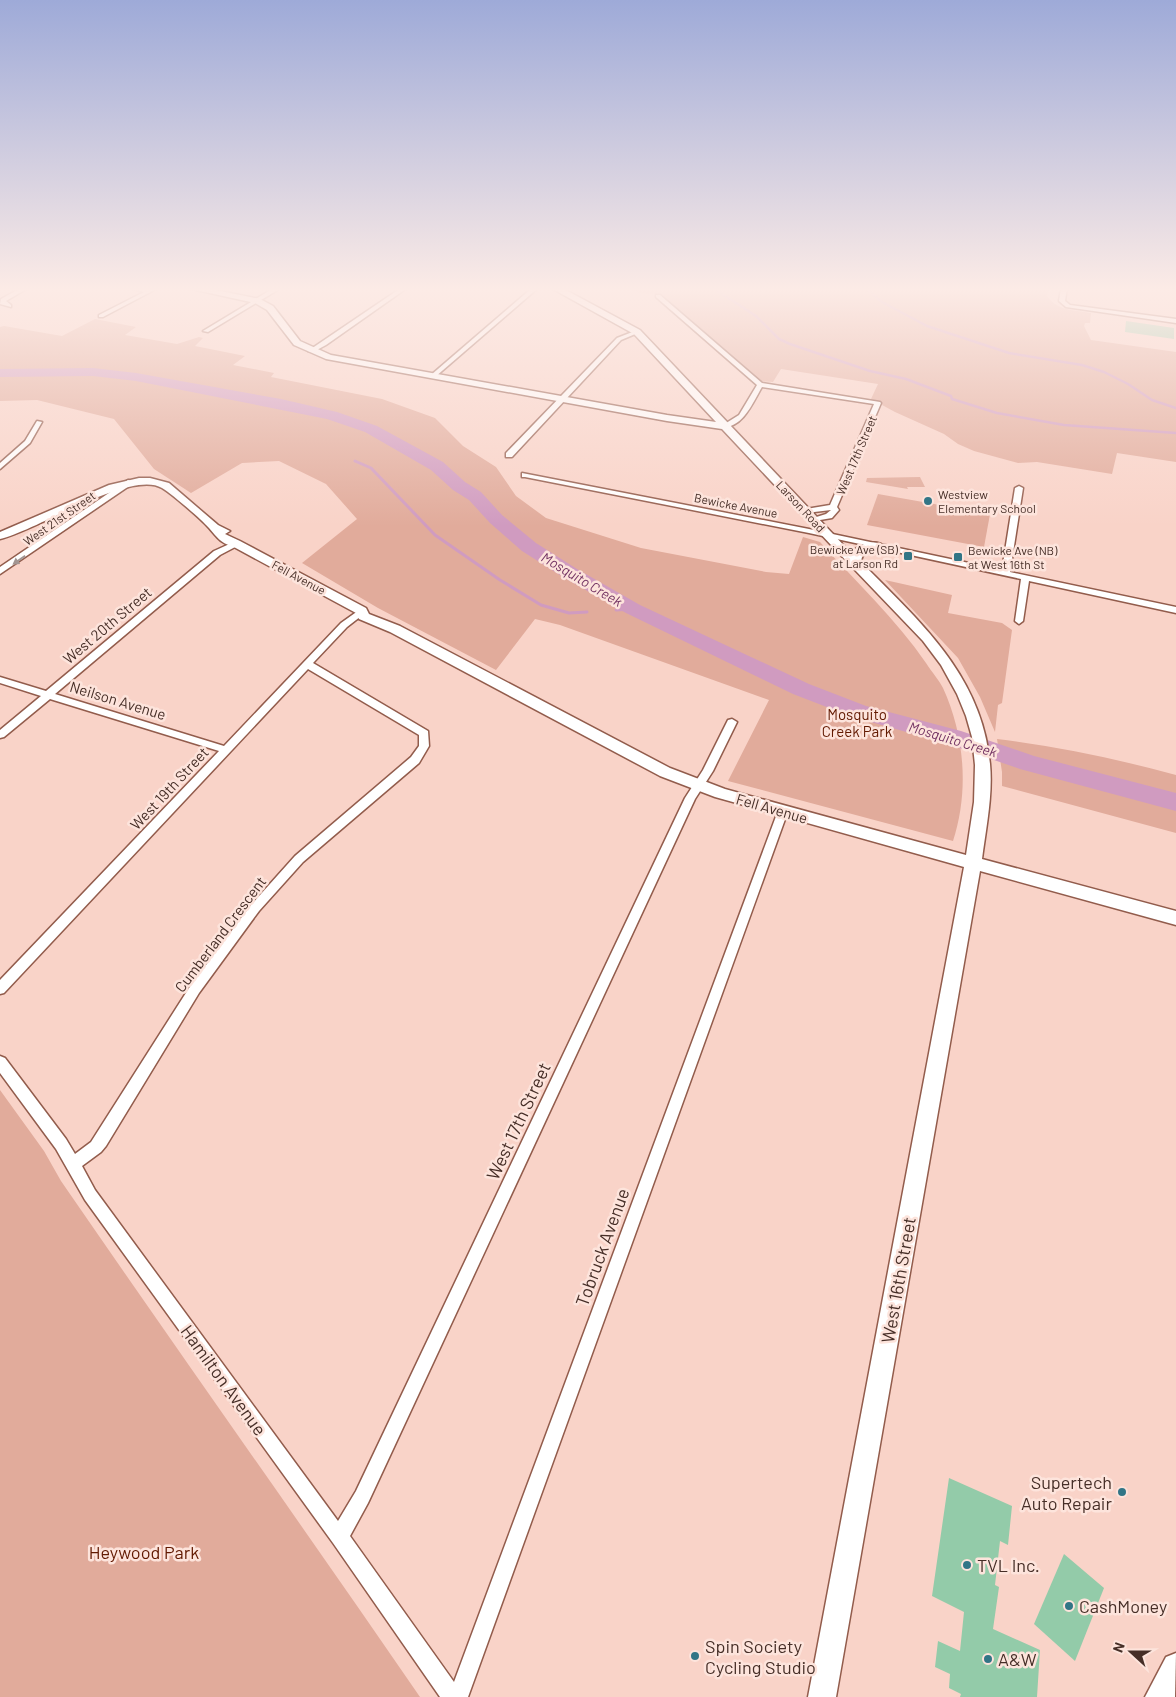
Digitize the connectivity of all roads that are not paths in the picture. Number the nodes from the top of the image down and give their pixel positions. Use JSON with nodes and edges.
{"nodes":[{"id":1,"x":382,"y":367,"type":"edge"},
{"id":2,"x":442,"y":367,"type":"edge"},
{"id":3,"x":593,"y":367,"type":"edge"},
{"id":4,"x":670,"y":367,"type":"edge"},
{"id":5,"x":740,"y":367,"type":"edge"},
{"id":6,"x":432,"y":376,"type":"junction"},
{"id":7,"x":760,"y":385,"type":"junction"},
{"id":8,"x":563,"y":399,"type":"junction"},
{"id":9,"x":39,"y":422,"type":"dead end"},
{"id":10,"x":725,"y":426,"type":"junction"},
{"id":11,"x":509,"y":454,"type":"dead end"},
{"id":12,"x":1,"y":466,"type":"edge"},
{"id":13,"x":525,"y":475,"type":"dead end"},
{"id":14,"x":131,"y":482,"type":"junction"},
{"id":15,"x":1019,"y":488,"type":"dead end"},
{"id":16,"x":833,"y":507,"type":"junction"},
{"id":17,"x":810,"y":515,"type":"junction"},
{"id":18,"x":828,"y":535,"type":"junction"},
{"id":19,"x":0,"y":536,"type":"edge"},
{"id":20,"x":236,"y":543,"type":"junction"},
{"id":21,"x":878,"y":546,"type":"junction"},
{"id":22,"x":855,"y":562,"type":"junction"},
{"id":23,"x":0,"y":572,"type":"edge"},
{"id":24,"x":1006,"y":574,"type":"junction"},
{"id":25,"x":1025,"y":578,"type":"junction"},
{"id":26,"x":1176,"y":610,"type":"edge"},
{"id":27,"x":362,"y":611,"type":"junction"},
{"id":28,"x":1019,"y":621,"type":"dead end"},
{"id":29,"x":308,"y":664,"type":"junction"},
{"id":30,"x":0,"y":680,"type":"edge"},
{"id":31,"x":48,"y":694,"type":"junction"},
{"id":32,"x":732,"y":722,"type":"dead end"},
{"id":33,"x":0,"y":735,"type":"edge"},
{"id":34,"x":226,"y":750,"type":"junction"},
{"id":35,"x":698,"y":785,"type":"junction"},
{"id":36,"x":783,"y":811,"type":"junction"},
{"id":37,"x":973,"y":863,"type":"junction"},
{"id":38,"x":1176,"y":918,"type":"edge"},
{"id":39,"x":0,"y":989,"type":"edge"},
{"id":40,"x":0,"y":1062,"type":"edge"},
{"id":41,"x":74,"y":1164,"type":"junction"},
{"id":42,"x":339,"y":1537,"type":"junction"},
{"id":43,"x":1176,"y":1667,"type":"edge"},
{"id":44,"x":452,"y":1697,"type":"edge"},
{"id":45,"x":458,"y":1697,"type":"edge"},
{"id":46,"x":822,"y":1697,"type":"edge"},
{"id":47,"x":1159,"y":1697,"type":"edge"}],
"edges":[{"from":1,"to":6,"type":"main road"},
{"from":2,"to":6,"type":"street"},
{"from":3,"to":8,"type":"street"},
{"from":4,"to":10,"type":"main road","name":"Larson Road"},
{"from":5,"to":7,"type":"street"},
{"from":6,"to":8,"type":"main road"},
{"from":7,"to":10,"type":"street"},
{"from":7,"to":16,"type":"street","name":"West 17th Street"},
{"from":8,"to":10,"type":"main road"},
{"from":8,"to":11,"type":"street"},
{"from":9,"to":12,"type":"street"},
{"from":10,"to":17,"type":"main road","name":"Larson Road"},
{"from":13,"to":18,"type":"street","name":"Bewicke Avenue"},
{"from":14,"to":19,"type":"street"},
{"from":14,"to":20,"type":"main road","name":"Fell Avenue"},
{"from":14,"to":23,"type":"street","name":"West 21st Street","one_way":true},
{"from":15,"to":24,"type":"street"},
{"from":16,"to":17,"type":"street","name":"West 17th Street"},
{"from":16,"to":17,"type":"street","name":"West 17th Street"},
{"from":17,"to":18,"type":"main road","name":"Larson Road"},
{"from":18,"to":21,"type":"street","name":"Bewicke Avenue"},
{"from":18,"to":22,"type":"main road","name":"Larson Road"},
{"from":20,"to":27,"type":"main road","name":"Fell Avenue"},
{"from":20,"to":31,"type":"street","name":"West 20th Street"},
{"from":21,"to":22,"type":"main road"},
{"from":21,"to":24,"type":"street","name":"Bewicke Avenue"},
{"from":22,"to":37,"type":"main road","name":"Larson Road"},
{"from":24,"to":25,"type":"street","name":"Bewicke Avenue"},
{"from":25,"to":26,"type":"street","name":"Bewicke Avenue"},
{"from":25,"to":28,"type":"street"},
{"from":27,"to":29,"type":"street","name":"West 19th Street"},
{"from":27,"to":35,"type":"main road","name":"Fell Avenue"},
{"from":29,"to":34,"type":"street","name":"West 19th Street"},
{"from":29,"to":41,"type":"street","name":"Cumberland Crescent"},
{"from":30,"to":31,"type":"street","name":"Neilson Avenue"},
{"from":31,"to":33,"type":"street","name":"West 20th Street"},
{"from":31,"to":34,"type":"street","name":"Neilson Avenue"},
{"from":32,"to":35,"type":"street","name":"West 17th Street"},
{"from":34,"to":39,"type":"street","name":"West 19th Street"},
{"from":35,"to":36,"type":"main road","name":"Fell Avenue"},
{"from":35,"to":42,"type":"street","name":"West 17th Street"},
{"from":36,"to":37,"type":"main road","name":"Fell Avenue"},
{"from":36,"to":45,"type":"street","name":"Tobruck Avenue"},
{"from":37,"to":38,"type":"main road","name":"Fell Avenue"},
{"from":37,"to":46,"type":"main road","name":"West 16th Street"},
{"from":40,"to":41,"type":"street","name":"Hamilton Avenue"},
{"from":41,"to":42,"type":"street","name":"Hamilton Avenue"},
{"from":42,"to":44,"type":"street","name":"Hamilton Avenue"},
{"from":43,"to":47,"type":"main road"}]}
